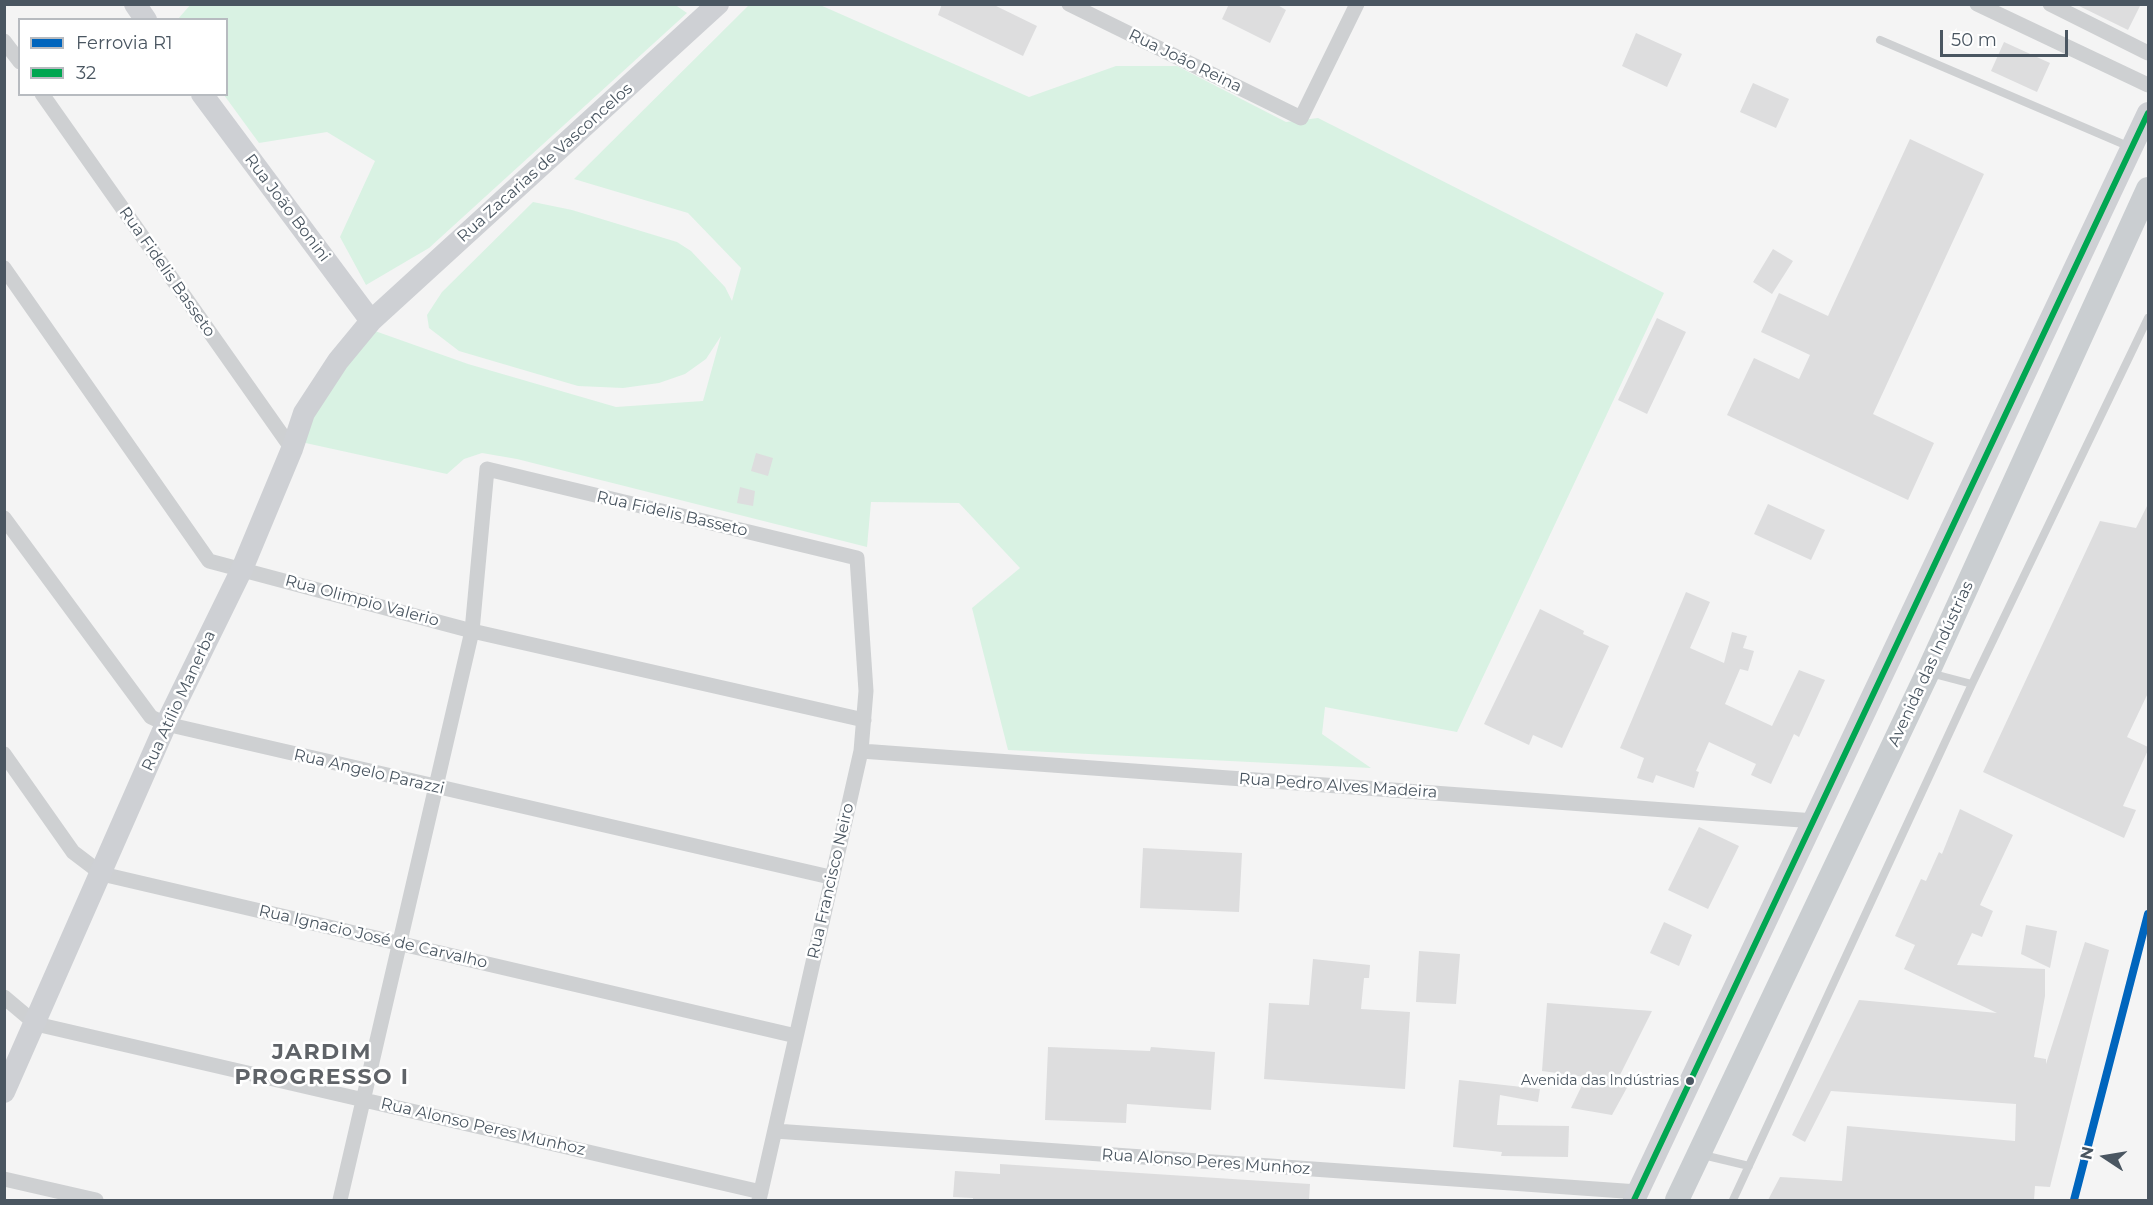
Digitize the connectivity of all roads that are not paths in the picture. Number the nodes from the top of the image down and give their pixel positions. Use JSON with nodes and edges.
{"nodes":[{"id":1,"x":135,"y":4,"type":"edge"},
{"id":2,"x":718,"y":4,"type":"edge"},
{"id":3,"x":1069,"y":4,"type":"edge"},
{"id":4,"x":1357,"y":4,"type":"edge"},
{"id":5,"x":1977,"y":4,"type":"edge"},
{"id":6,"x":2050,"y":4,"type":"edge"},
{"id":7,"x":145,"y":18,"type":"edge"},
{"id":8,"x":1880,"y":40,"type":"dead end"},
{"id":9,"x":4,"y":41,"type":"edge"},
{"id":10,"x":2148,"y":53,"type":"edge"},
{"id":11,"x":18,"y":59,"type":"edge"},
{"id":12,"x":2148,"y":85,"type":"edge"},
{"id":13,"x":43,"y":96,"type":"edge"},
{"id":14,"x":203,"y":96,"type":"edge"},
{"id":15,"x":2148,"y":114,"type":"edge"},
{"id":16,"x":2132,"y":147,"type":"junction"},
{"id":17,"x":2148,"y":189,"type":"edge"},
{"id":18,"x":4,"y":268,"type":"edge"},
{"id":19,"x":2148,"y":318,"type":"edge"},
{"id":20,"x":371,"y":321,"type":"junction"},
{"id":21,"x":292,"y":449,"type":"junction"},
{"id":22,"x":4,"y":518,"type":"edge"},
{"id":23,"x":857,"y":558,"type":"joint"},
{"id":24,"x":242,"y":568,"type":"junction"},
{"id":25,"x":472,"y":631,"type":"junction"},
{"id":26,"x":1928,"y":672,"type":"junction"},
{"id":27,"x":1972,"y":684,"type":"junction"},
{"id":28,"x":864,"y":720,"type":"junction"},
{"id":29,"x":166,"y":724,"type":"junction"},
{"id":30,"x":861,"y":752,"type":"junction"},
{"id":31,"x":4,"y":754,"type":"edge"},
{"id":32,"x":436,"y":788,"type":"junction"},
{"id":33,"x":1815,"y":821,"type":"junction"},
{"id":34,"x":102,"y":874,"type":"junction"},
{"id":35,"x":830,"y":877,"type":"junction"},
{"id":36,"x":399,"y":942,"type":"junction"},
{"id":37,"x":4,"y":997,"type":"edge"},
{"id":38,"x":36,"y":1024,"type":"junction"},
{"id":39,"x":796,"y":1036,"type":"junction"},
{"id":40,"x":4,"y":1092,"type":"edge"},
{"id":41,"x":363,"y":1099,"type":"junction"},
{"id":42,"x":775,"y":1131,"type":"junction"},
{"id":43,"x":1699,"y":1154,"type":"junction"},
{"id":44,"x":1749,"y":1166,"type":"junction"},
{"id":45,"x":4,"y":1179,"type":"edge"},
{"id":46,"x":760,"y":1196,"type":"edge"},
{"id":47,"x":1636,"y":1196,"type":"edge"},
{"id":48,"x":96,"y":1200,"type":"edge"},
{"id":49,"x":340,"y":1200,"type":"edge"},
{"id":50,"x":1677,"y":1200,"type":"edge"},
{"id":51,"x":1733,"y":1200,"type":"edge"}],
"edges":[{"from":1,"to":7,"type":"street"},
{"from":2,"to":20,"type":"street","name":"Rua Zacarias de Vasconcelos"},
{"from":3,"to":4,"type":"street","name":"Rua João Reina"},
{"from":5,"to":12,"type":"street"},
{"from":6,"to":10,"type":"street"},
{"from":8,"to":16,"type":"lane"},
{"from":9,"to":11,"type":"street"},
{"from":13,"to":21,"type":"street","name":"Rua Fidelis Basseto"},
{"from":14,"to":20,"type":"street","name":"Rua João Bonini"},
{"from":15,"to":16,"type":"street"},
{"from":16,"to":33,"type":"street"},
{"from":17,"to":26,"type":"main road","name":"Avenida das Indústrias"},
{"from":18,"to":24,"type":"street","name":"Rua Olimpio Valerio"},
{"from":19,"to":27,"type":"lane"},
{"from":20,"to":21,"type":"street","name":"Rua Atílio Manerba"},
{"from":21,"to":24,"type":"street","name":"Rua Atílio Manerba"},
{"from":22,"to":29,"type":"street","name":"Rua Angelo Parazzi"},
{"from":23,"to":25,"type":"street","name":"Rua Fidelis Basseto"},
{"from":23,"to":28,"type":"street","name":"Rua Francisco Neiro"},
{"from":24,"to":25,"type":"street","name":"Rua Olimpio Valerio"},
{"from":24,"to":29,"type":"street","name":"Rua Atílio Manerba"},
{"from":25,"to":28,"type":"street","name":"Rua Olimpio Valerio"},
{"from":25,"to":32,"type":"street"},
{"from":26,"to":27,"type":"lane"},
{"from":26,"to":43,"type":"main road","name":"Avenida das Indústrias"},
{"from":27,"to":44,"type":"lane"},
{"from":28,"to":30,"type":"street","name":"Rua Francisco Neiro"},
{"from":29,"to":32,"type":"street","name":"Rua Angelo Parazzi"},
{"from":29,"to":34,"type":"street","name":"Rua Atílio Manerba"},
{"from":30,"to":33,"type":"street","name":"Rua Pedro Alves Madeira"},
{"from":30,"to":35,"type":"street","name":"Rua Francisco Neiro"},
{"from":31,"to":34,"type":"street","name":"Rua Ignacio José de Carvalho"},
{"from":32,"to":35,"type":"street","name":"Rua Angelo Parazzi"},
{"from":32,"to":36,"type":"street"},
{"from":33,"to":47,"type":"street"},
{"from":34,"to":36,"type":"street","name":"Rua Ignacio José de Carvalho"},
{"from":34,"to":38,"type":"street","name":"Rua Atílio Manerba"},
{"from":35,"to":39,"type":"street","name":"Rua Francisco Neiro"},
{"from":36,"to":39,"type":"street","name":"Rua Ignacio José de Carvalho"},
{"from":36,"to":41,"type":"street"},
{"from":37,"to":38,"type":"street","name":"Rua Alonso Peres Munhoz"},
{"from":38,"to":40,"type":"street","name":"Rua Atílio Manerba"},
{"from":38,"to":41,"type":"street","name":"Rua Alonso Peres Munhoz"},
{"from":39,"to":42,"type":"street","name":"Rua Francisco Neiro"},
{"from":41,"to":46,"type":"street","name":"Rua Alonso Peres Munhoz"},
{"from":41,"to":49,"type":"street"},
{"from":42,"to":46,"type":"street","name":"Rua Francisco Neiro"},
{"from":42,"to":47,"type":"street","name":"Rua Alonso Peres Munhoz"},
{"from":43,"to":44,"type":"lane"},
{"from":43,"to":50,"type":"main road","name":"Avenida das Indústrias"},
{"from":44,"to":51,"type":"lane"},
{"from":45,"to":48,"type":"street"}]}
